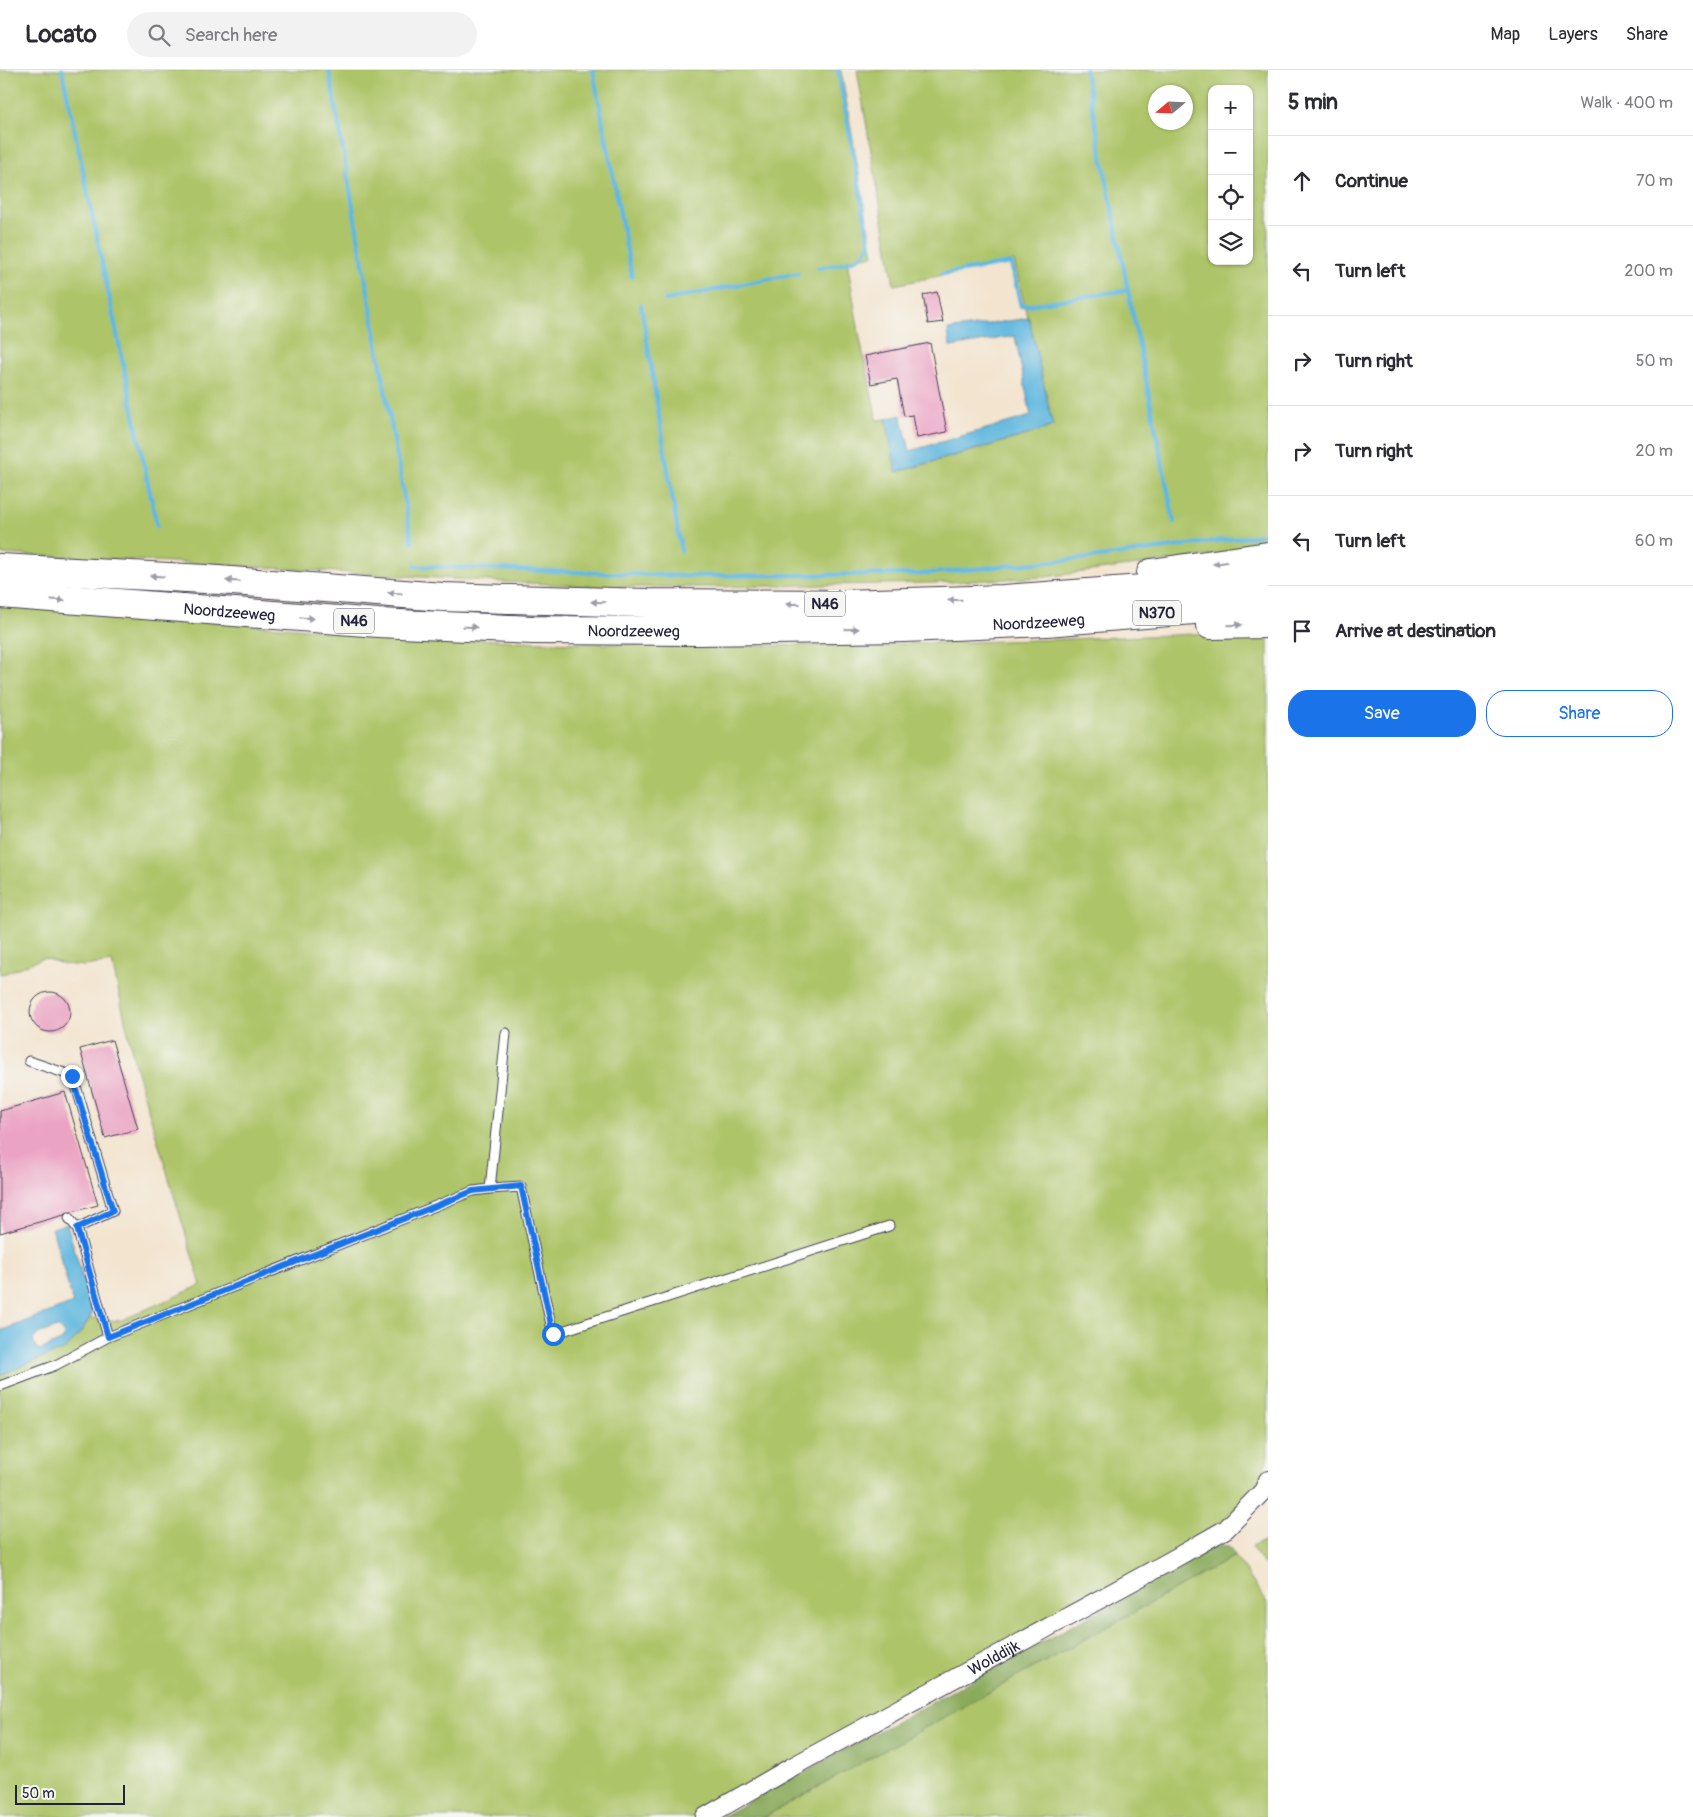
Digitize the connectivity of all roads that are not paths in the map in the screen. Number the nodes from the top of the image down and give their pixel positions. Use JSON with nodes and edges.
{"nodes":[{"id":1,"x":1268,"y":556,"type":"edge"},
{"id":2,"x":0,"y":568,"type":"edge"},
{"id":3,"x":1268,"y":580,"type":"edge"},
{"id":4,"x":0,"y":594,"type":"edge"},
{"id":5,"x":1004,"y":599,"type":"junction"},
{"id":6,"x":1268,"y":604,"type":"edge"},
{"id":7,"x":1046,"y":622,"type":"junction"},
{"id":8,"x":1268,"y":624,"type":"edge"},
{"id":9,"x":506,"y":1033,"type":"dead end"},
{"id":10,"x":29,"y":1061,"type":"dead end"},
{"id":11,"x":490,"y":1189,"type":"junction"},
{"id":12,"x":69,"y":1218,"type":"dead end"},
{"id":13,"x":889,"y":1226,"type":"dead end"},
{"id":14,"x":77,"y":1228,"type":"junction"},
{"id":15,"x":108,"y":1337,"type":"junction"},
{"id":16,"x":0,"y":1386,"type":"edge"},
{"id":17,"x":1268,"y":1480,"type":"edge"},
{"id":18,"x":705,"y":1817,"type":"edge"}],
"edges":[{"from":1,"to":5,"type":"highway","number":"N46","one_way":true},
{"from":5,"to":2,"type":"highway","name":"Noordzeeweg","number":"N46","one_way":true},
{"from":3,"to":5,"type":"highway","name":"Noordzeeweg","number":"N46"},
{"from":4,"to":7,"type":"highway","name":"Noordzeeweg","number":"N46","one_way":true},
{"from":6,"to":7,"type":"highway","name":"Noordzeeweg","number":"N370"},
{"from":7,"to":8,"type":"highway","number":"N46","one_way":true},
{"from":9,"to":11,"type":"lane"},
{"from":10,"to":14,"type":"lane"},
{"from":11,"to":13,"type":"lane"},
{"from":11,"to":15,"type":"lane"},
{"from":12,"to":14,"type":"lane"},
{"from":14,"to":15,"type":"lane"},
{"from":15,"to":16,"type":"lane"},
{"from":17,"to":18,"type":"street","name":"Wolddijk"}]}
